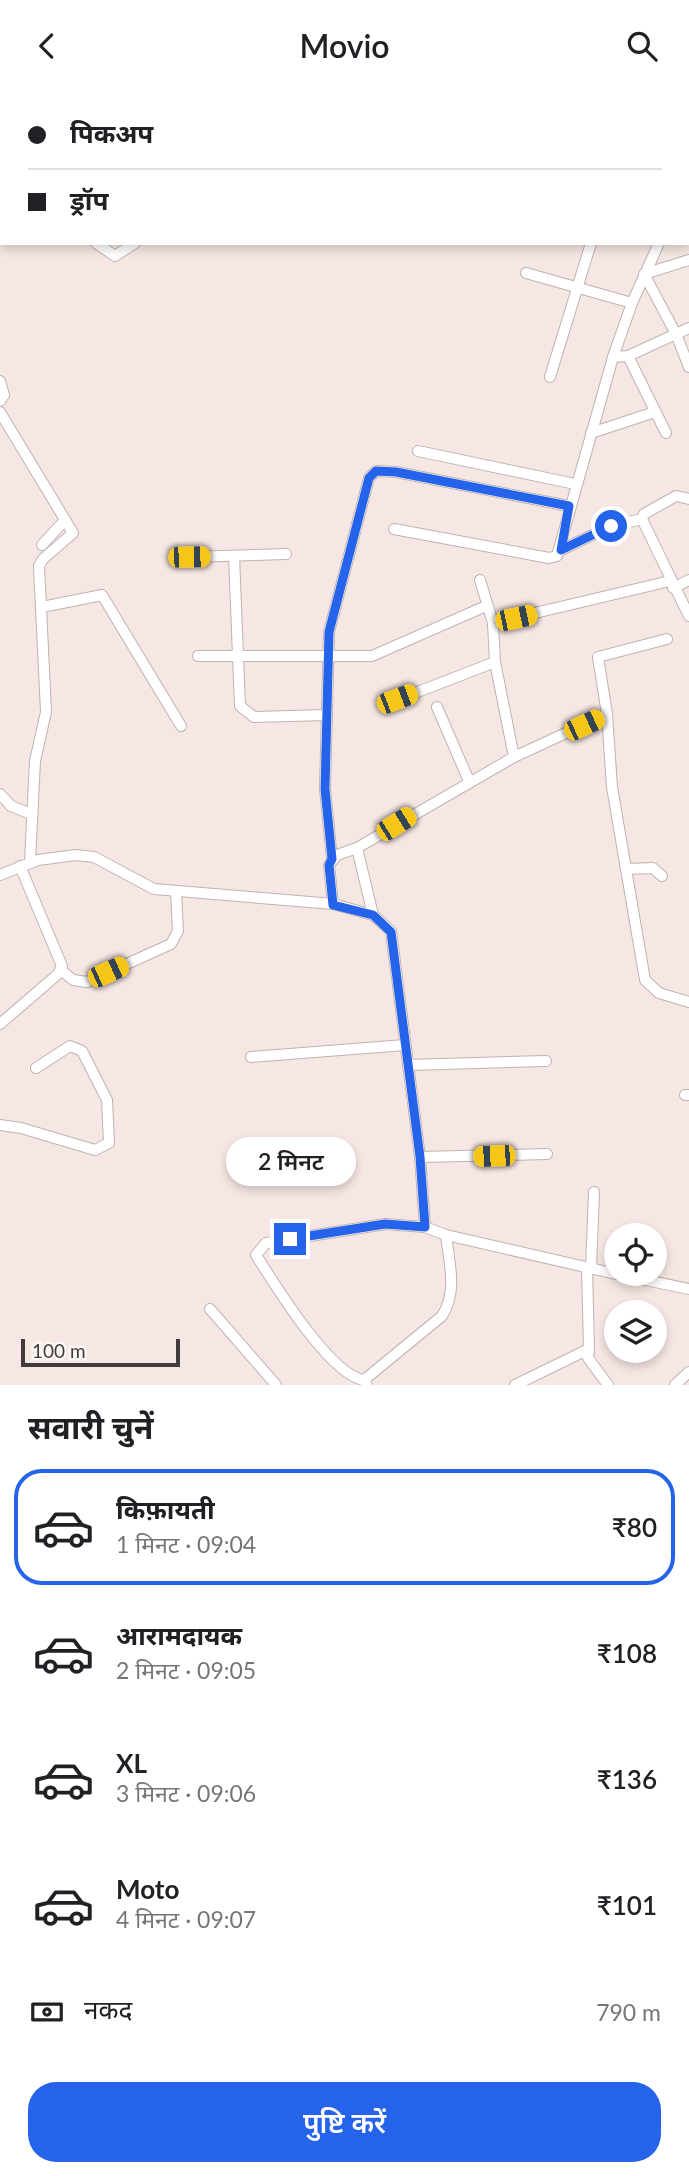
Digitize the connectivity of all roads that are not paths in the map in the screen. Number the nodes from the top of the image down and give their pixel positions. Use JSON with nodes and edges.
{"nodes":[{"id":1,"x":99,"y":245,"type":"edge"},
{"id":2,"x":132,"y":245,"type":"edge"},
{"id":3,"x":591,"y":245,"type":"edge"},
{"id":4,"x":658,"y":245,"type":"edge"},
{"id":5,"x":689,"y":260,"type":"edge"},
{"id":6,"x":526,"y":273,"type":"dead end"},
{"id":7,"x":644,"y":274,"type":"junction"},
{"id":8,"x":579,"y":290,"type":"junction"},
{"id":9,"x":632,"y":303,"type":"junction"},
{"id":10,"x":689,"y":328,"type":"edge"},
{"id":11,"x":676,"y":334,"type":"junction"},
{"id":12,"x":628,"y":356,"type":"junction"},
{"id":13,"x":613,"y":357,"type":"junction"},
{"id":14,"x":689,"y":367,"type":"edge"},
{"id":15,"x":550,"y":377,"type":"dead end"},
{"id":16,"x":0,"y":381,"type":"edge"},
{"id":17,"x":0,"y":401,"type":"edge"},
{"id":18,"x":0,"y":412,"type":"edge"},
{"id":19,"x":655,"y":412,"type":"junction"},
{"id":20,"x":591,"y":433,"type":"junction"},
{"id":21,"x":666,"y":433,"type":"dead end"},
{"id":22,"x":418,"y":450,"type":"dead end"},
{"id":23,"x":575,"y":484,"type":"junction"},
{"id":24,"x":689,"y":499,"type":"edge"},
{"id":25,"x":569,"y":506,"type":"junction"},
{"id":26,"x":642,"y":519,"type":"junction"},
{"id":27,"x":65,"y":520,"type":"junction"},
{"id":28,"x":394,"y":529,"type":"dead end"},
{"id":29,"x":561,"y":550,"type":"junction"},
{"id":30,"x":286,"y":554,"type":"dead end"},
{"id":31,"x":234,"y":555,"type":"junction"},
{"id":32,"x":189,"y":557,"type":"dead end"},
{"id":33,"x":40,"y":562,"type":"junction"},
{"id":34,"x":480,"y":580,"type":"dead end"},
{"id":35,"x":689,"y":580,"type":"edge"},
{"id":36,"x":671,"y":585,"type":"junction"},
{"id":37,"x":486,"y":606,"type":"junction"},
{"id":38,"x":42,"y":607,"type":"junction"},
{"id":39,"x":689,"y":616,"type":"edge"},
{"id":40,"x":493,"y":623,"type":"junction"},
{"id":41,"x":667,"y":639,"type":"dead end"},
{"id":42,"x":237,"y":655,"type":"junction"},
{"id":43,"x":198,"y":656,"type":"dead end"},
{"id":44,"x":328,"y":658,"type":"junction"},
{"id":45,"x":495,"y":661,"type":"junction"},
{"id":46,"x":397,"y":699,"type":"dead end"},
{"id":47,"x":437,"y":708,"type":"dead end"},
{"id":48,"x":607,"y":714,"type":"junction"},
{"id":49,"x":327,"y":715,"type":"junction"},
{"id":50,"x":181,"y":726,"type":"dead end"},
{"id":51,"x":514,"y":757,"type":"junction"},
{"id":52,"x":469,"y":781,"type":"junction"},
{"id":53,"x":0,"y":794,"type":"edge"},
{"id":54,"x":31,"y":814,"type":"junction"},
{"id":55,"x":357,"y":848,"type":"junction"},
{"id":56,"x":332,"y":859,"type":"junction"},
{"id":57,"x":25,"y":864,"type":"junction"},
{"id":58,"x":626,"y":869,"type":"junction"},
{"id":59,"x":0,"y":874,"type":"edge"},
{"id":60,"x":662,"y":876,"type":"dead end"},
{"id":61,"x":176,"y":891,"type":"junction"},
{"id":62,"x":333,"y":905,"type":"junction"},
{"id":63,"x":373,"y":915,"type":"junction"},
{"id":64,"x":61,"y":971,"type":"junction"},
{"id":65,"x":689,"y":1002,"type":"edge"},
{"id":66,"x":0,"y":1024,"type":"edge"},
{"id":67,"x":405,"y":1045,"type":"junction"},
{"id":68,"x":251,"y":1058,"type":"dead end"},
{"id":69,"x":546,"y":1061,"type":"dead end"},
{"id":70,"x":408,"y":1065,"type":"junction"},
{"id":71,"x":36,"y":1068,"type":"dead end"},
{"id":72,"x":0,"y":1125,"type":"edge"},
{"id":73,"x":547,"y":1154,"type":"dead end"},
{"id":74,"x":420,"y":1157,"type":"junction"},
{"id":75,"x":594,"y":1192,"type":"dead end"},
{"id":76,"x":425,"y":1227,"type":"junction"},
{"id":77,"x":446,"y":1235,"type":"junction"},
{"id":78,"x":589,"y":1268,"type":"junction"},
{"id":79,"x":604,"y":1271,"type":"edge"},
{"id":80,"x":667,"y":1284,"type":"edge"},
{"id":81,"x":689,"y":1289,"type":"edge"},
{"id":82,"x":211,"y":1309,"type":"dead end"},
{"id":83,"x":589,"y":1349,"type":"junction"},
{"id":84,"x":689,"y":1372,"type":"edge"},
{"id":85,"x":366,"y":1383,"type":"edge"},
{"id":86,"x":276,"y":1385,"type":"edge"},
{"id":87,"x":515,"y":1385,"type":"edge"},
{"id":88,"x":608,"y":1385,"type":"edge"},
{"id":89,"x":675,"y":1385,"type":"edge"}],
"edges":[{"from":1,"to":2,"type":"street"},
{"from":3,"to":8,"type":"street"},
{"from":4,"to":7,"type":"street"},
{"from":5,"to":7,"type":"street"},
{"from":6,"to":8,"type":"street"},
{"from":7,"to":9,"type":"street"},
{"from":7,"to":11,"type":"street"},
{"from":8,"to":9,"type":"street"},
{"from":8,"to":15,"type":"street"},
{"from":9,"to":13,"type":"street"},
{"from":10,"to":11,"type":"street"},
{"from":11,"to":12,"type":"street"},
{"from":11,"to":14,"type":"street"},
{"from":12,"to":13,"type":"street"},
{"from":12,"to":19,"type":"street"},
{"from":13,"to":20,"type":"street"},
{"from":16,"to":17,"type":"street"},
{"from":18,"to":27,"type":"street"},
{"from":19,"to":20,"type":"street"},
{"from":19,"to":21,"type":"street"},
{"from":20,"to":23,"type":"street"},
{"from":22,"to":23,"type":"street"},
{"from":23,"to":25,"type":"street"},
{"from":24,"to":26,"type":"street"},
{"from":25,"to":29,"type":"street"},
{"from":25,"to":44,"type":"street"},
{"from":26,"to":29,"type":"street"},
{"from":26,"to":36,"type":"street"},
{"from":27,"to":33,"type":"street"},
{"from":27,"to":33,"type":"street"},
{"from":28,"to":29,"type":"street"},
{"from":30,"to":31,"type":"street"},
{"from":31,"to":32,"type":"street"},
{"from":31,"to":42,"type":"street"},
{"from":33,"to":38,"type":"street"},
{"from":34,"to":37,"type":"street"},
{"from":35,"to":36,"type":"street"},
{"from":36,"to":39,"type":"street"},
{"from":36,"to":40,"type":"street"},
{"from":37,"to":40,"type":"street"},
{"from":37,"to":44,"type":"street"},
{"from":38,"to":50,"type":"street"},
{"from":38,"to":54,"type":"street"},
{"from":40,"to":45,"type":"street"},
{"from":41,"to":48,"type":"street"},
{"from":42,"to":43,"type":"street"},
{"from":42,"to":44,"type":"street"},
{"from":42,"to":49,"type":"street"},
{"from":44,"to":49,"type":"street"},
{"from":45,"to":46,"type":"street"},
{"from":45,"to":51,"type":"street"},
{"from":47,"to":52,"type":"street"},
{"from":48,"to":51,"type":"street"},
{"from":48,"to":58,"type":"street"},
{"from":49,"to":56,"type":"street"},
{"from":51,"to":52,"type":"street"},
{"from":52,"to":55,"type":"street"},
{"from":53,"to":54,"type":"street"},
{"from":54,"to":57,"type":"street"},
{"from":55,"to":56,"type":"street"},
{"from":55,"to":63,"type":"street"},
{"from":56,"to":62,"type":"street"},
{"from":57,"to":59,"type":"street"},
{"from":57,"to":61,"type":"street"},
{"from":57,"to":64,"type":"street"},
{"from":58,"to":60,"type":"street"},
{"from":58,"to":65,"type":"street"},
{"from":61,"to":62,"type":"street"},
{"from":61,"to":64,"type":"street"},
{"from":62,"to":63,"type":"street"},
{"from":63,"to":67,"type":"street"},
{"from":64,"to":66,"type":"street"},
{"from":67,"to":68,"type":"street"},
{"from":67,"to":70,"type":"street"},
{"from":69,"to":70,"type":"street"},
{"from":70,"to":74,"type":"street"},
{"from":71,"to":72,"type":"street"},
{"from":73,"to":74,"type":"street"},
{"from":74,"to":76,"type":"street"},
{"from":75,"to":78,"type":"street"},
{"from":76,"to":77,"type":"street"},
{"from":76,"to":85,"type":"street"},
{"from":77,"to":78,"type":"street"},
{"from":77,"to":85,"type":"street"},
{"from":78,"to":79,"type":"street"},
{"from":78,"to":83,"type":"street"},
{"from":80,"to":81,"type":"street"},
{"from":82,"to":86,"type":"street"},
{"from":83,"to":87,"type":"street"},
{"from":83,"to":88,"type":"street"},
{"from":84,"to":89,"type":"street"}]}
